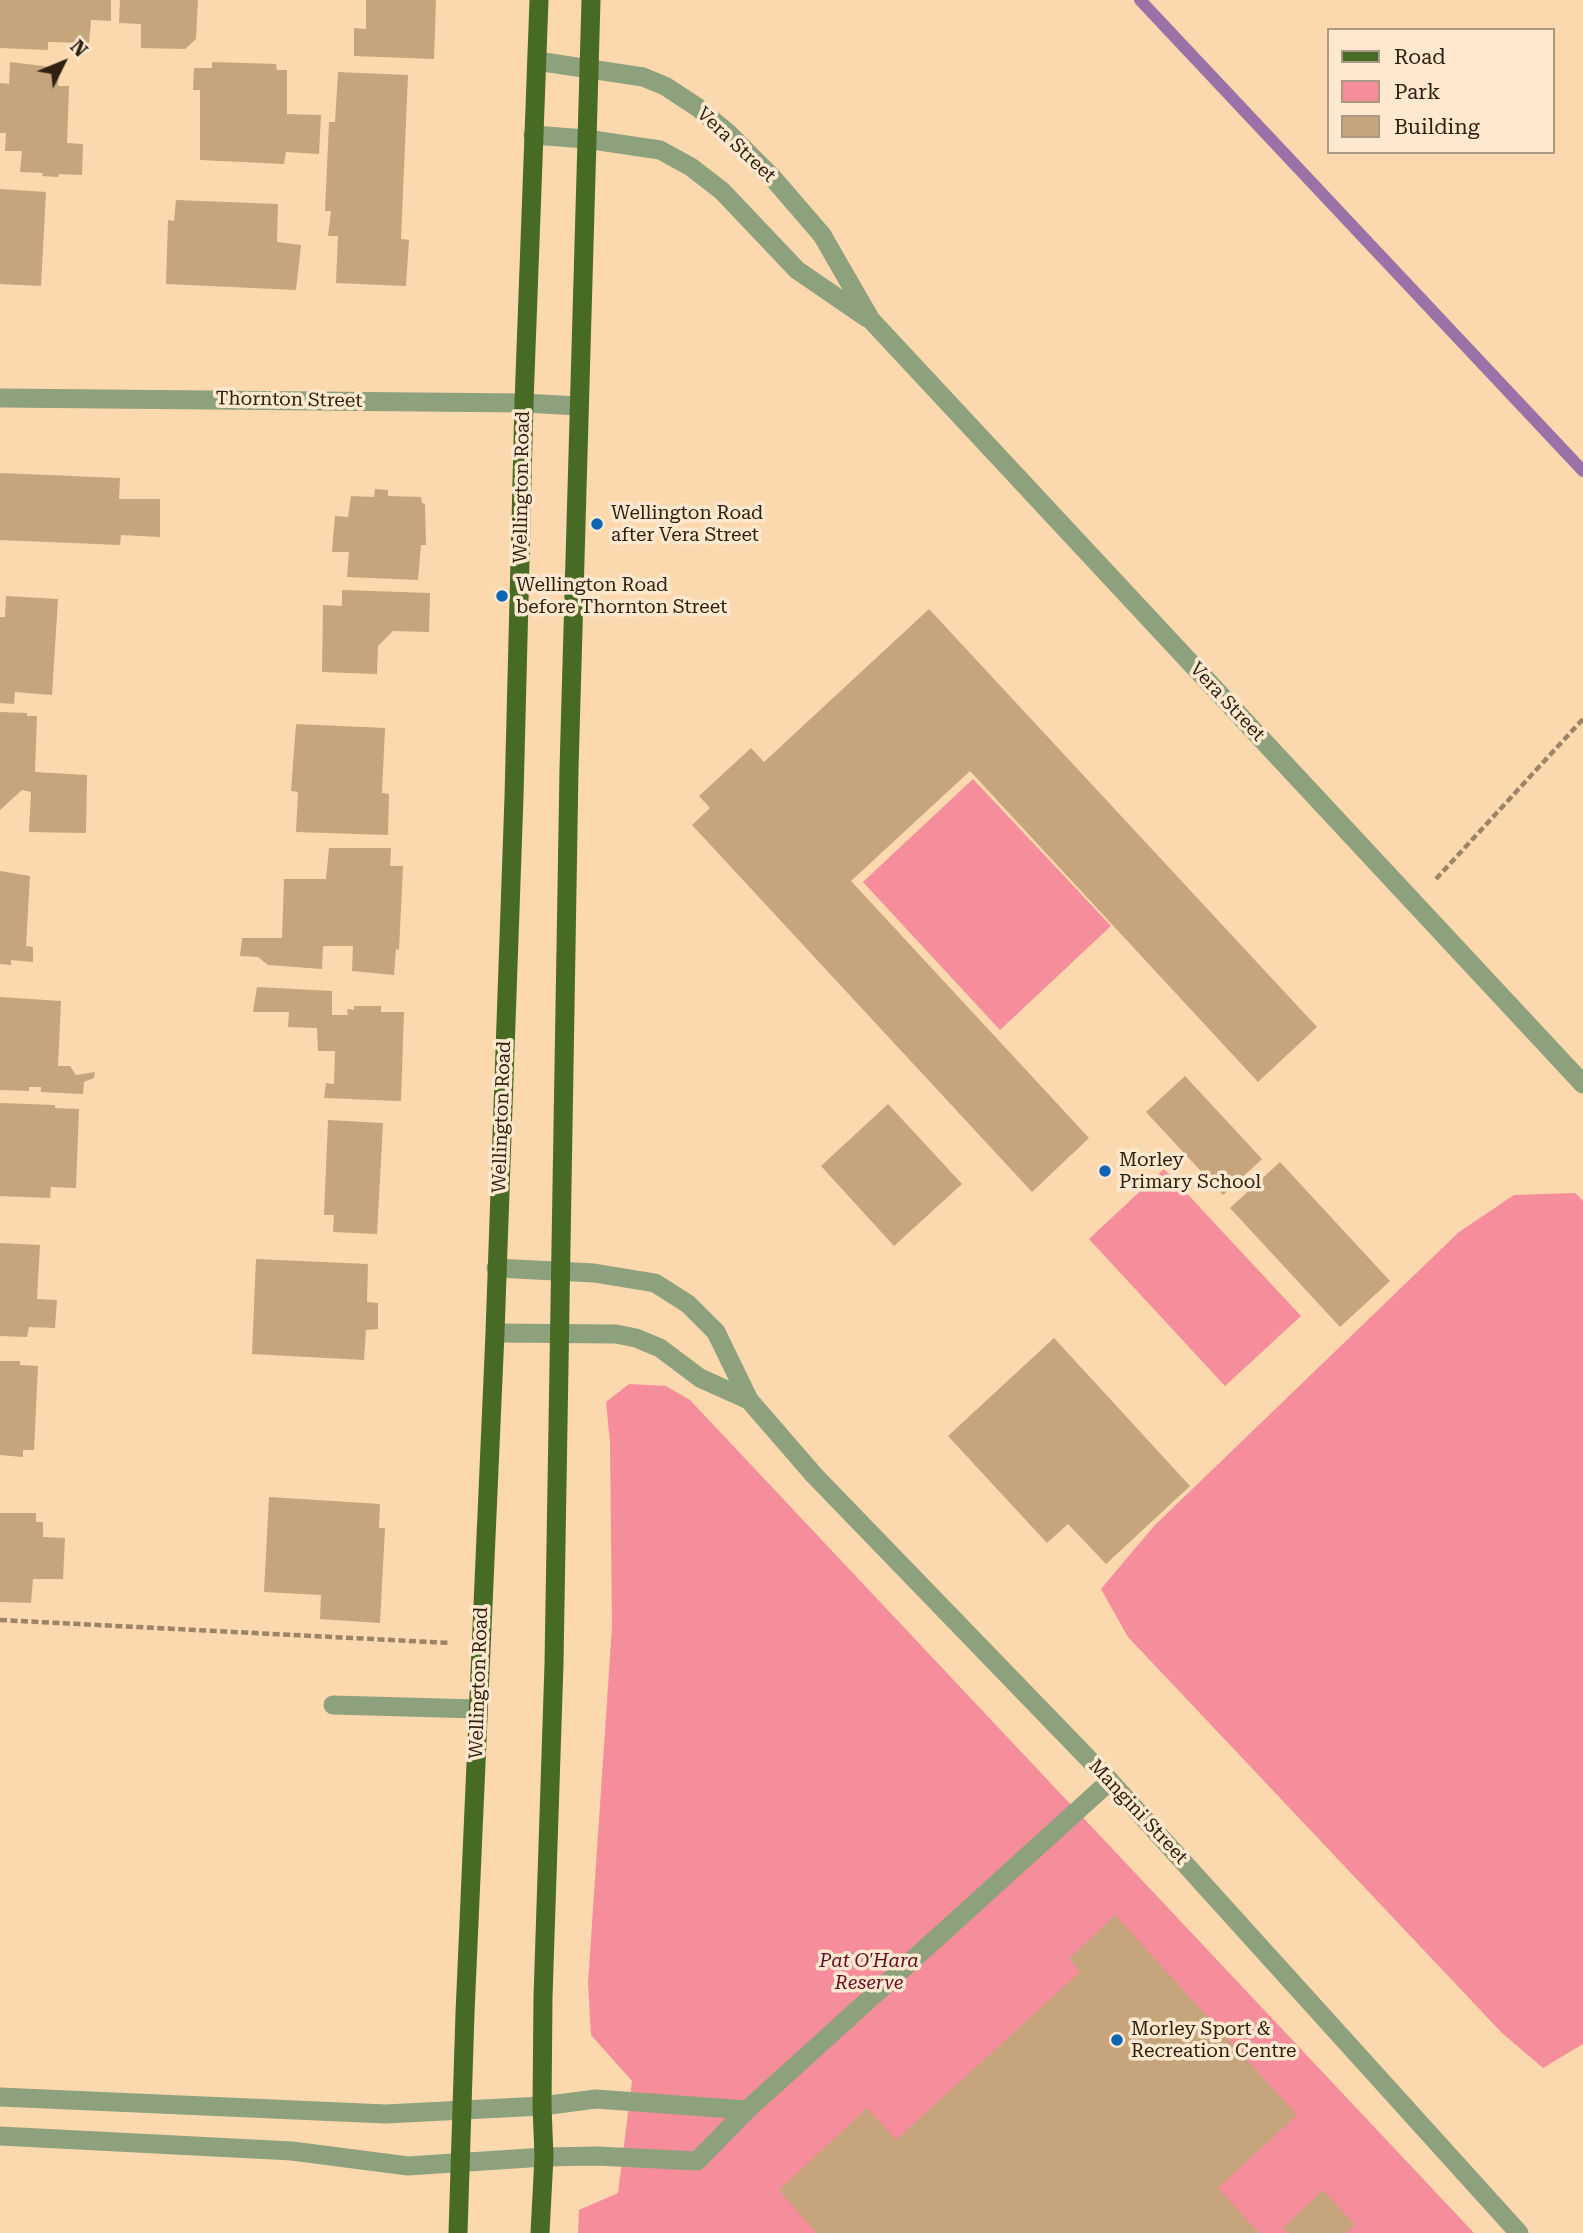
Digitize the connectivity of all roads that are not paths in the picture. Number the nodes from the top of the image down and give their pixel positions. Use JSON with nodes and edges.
{"nodes":[{"id":1,"x":539,"y":0,"type":"edge"},
{"id":2,"x":591,"y":0,"type":"edge"},
{"id":3,"x":537,"y":61,"type":"junction"},
{"id":4,"x":590,"y":69,"type":"junction"},
{"id":5,"x":533,"y":135,"type":"junction"},
{"id":6,"x":586,"y":139,"type":"junction"},
{"id":7,"x":871,"y":320,"type":"junction"},
{"id":8,"x":0,"y":398,"type":"edge"},
{"id":9,"x":524,"y":403,"type":"junction"},
{"id":10,"x":578,"y":406,"type":"junction"},
{"id":11,"x":1583,"y":1084,"type":"edge"},
{"id":12,"x":496,"y":1268,"type":"junction"},
{"id":13,"x":562,"y":1271,"type":"junction"},
{"id":14,"x":495,"y":1333,"type":"junction"},
{"id":15,"x":560,"y":1335,"type":"junction"},
{"id":16,"x":749,"y":1400,"type":"junction"},
{"id":17,"x":333,"y":1705,"type":"dead end"},
{"id":18,"x":478,"y":1709,"type":"junction"},
{"id":19,"x":1110,"y":1781,"type":"junction"},
{"id":20,"x":0,"y":2097,"type":"edge"},
{"id":21,"x":542,"y":2106,"type":"junction"},
{"id":22,"x":463,"y":2110,"type":"junction"},
{"id":23,"x":747,"y":2110,"type":"junction"},
{"id":24,"x":0,"y":2136,"type":"edge"},
{"id":25,"x":544,"y":2157,"type":"junction"},
{"id":26,"x":462,"y":2163,"type":"junction"},
{"id":27,"x":458,"y":2233,"type":"edge"},
{"id":28,"x":540,"y":2233,"type":"edge"},
{"id":29,"x":1518,"y":2233,"type":"edge"}],
"edges":[{"from":1,"to":3,"type":"main road","name":"Wellington Road"},
{"from":2,"to":4,"type":"main road"},
{"from":3,"to":4,"type":"street","name":"Vera Street"},
{"from":3,"to":5,"type":"main road","name":"Wellington Road"},
{"from":4,"to":6,"type":"main road"},
{"from":4,"to":7,"type":"street","name":"Vera Street"},
{"from":5,"to":6,"type":"street","name":"Vera Street"},
{"from":5,"to":9,"type":"main road","name":"Wellington Road"},
{"from":6,"to":7,"type":"street","name":"Vera Street"},
{"from":6,"to":10,"type":"main road"},
{"from":7,"to":11,"type":"street","name":"Vera Street"},
{"from":8,"to":9,"type":"street","name":"Thornton Street"},
{"from":9,"to":10,"type":"street","name":"Thornton Street"},
{"from":9,"to":12,"type":"main road","name":"Wellington Road"},
{"from":10,"to":13,"type":"main road"},
{"from":12,"to":13,"type":"street","name":"Mangini Street"},
{"from":12,"to":14,"type":"main road","name":"Wellington Road"},
{"from":13,"to":15,"type":"main road"},
{"from":13,"to":16,"type":"street","name":"Mangini Street"},
{"from":14,"to":15,"type":"street","name":"Mangini Street"},
{"from":14,"to":18,"type":"main road","name":"Wellington Road"},
{"from":15,"to":16,"type":"street","name":"Mangini Street"},
{"from":15,"to":21,"type":"main road"},
{"from":16,"to":19,"type":"street","name":"Mangini Street"},
{"from":17,"to":18,"type":"street"},
{"from":18,"to":22,"type":"main road","name":"Wellington Road"},
{"from":19,"to":23,"type":"street"},
{"from":19,"to":29,"type":"street","name":"Mangini Street"},
{"from":20,"to":22,"type":"street"},
{"from":21,"to":22,"type":"street"},
{"from":21,"to":23,"type":"street"},
{"from":21,"to":25,"type":"main road"},
{"from":22,"to":26,"type":"main road","name":"Wellington Road"},
{"from":23,"to":25,"type":"street"},
{"from":24,"to":26,"type":"street"},
{"from":25,"to":26,"type":"street"},
{"from":25,"to":28,"type":"main road"},
{"from":26,"to":27,"type":"main road","name":"Wellington Road"}]}
